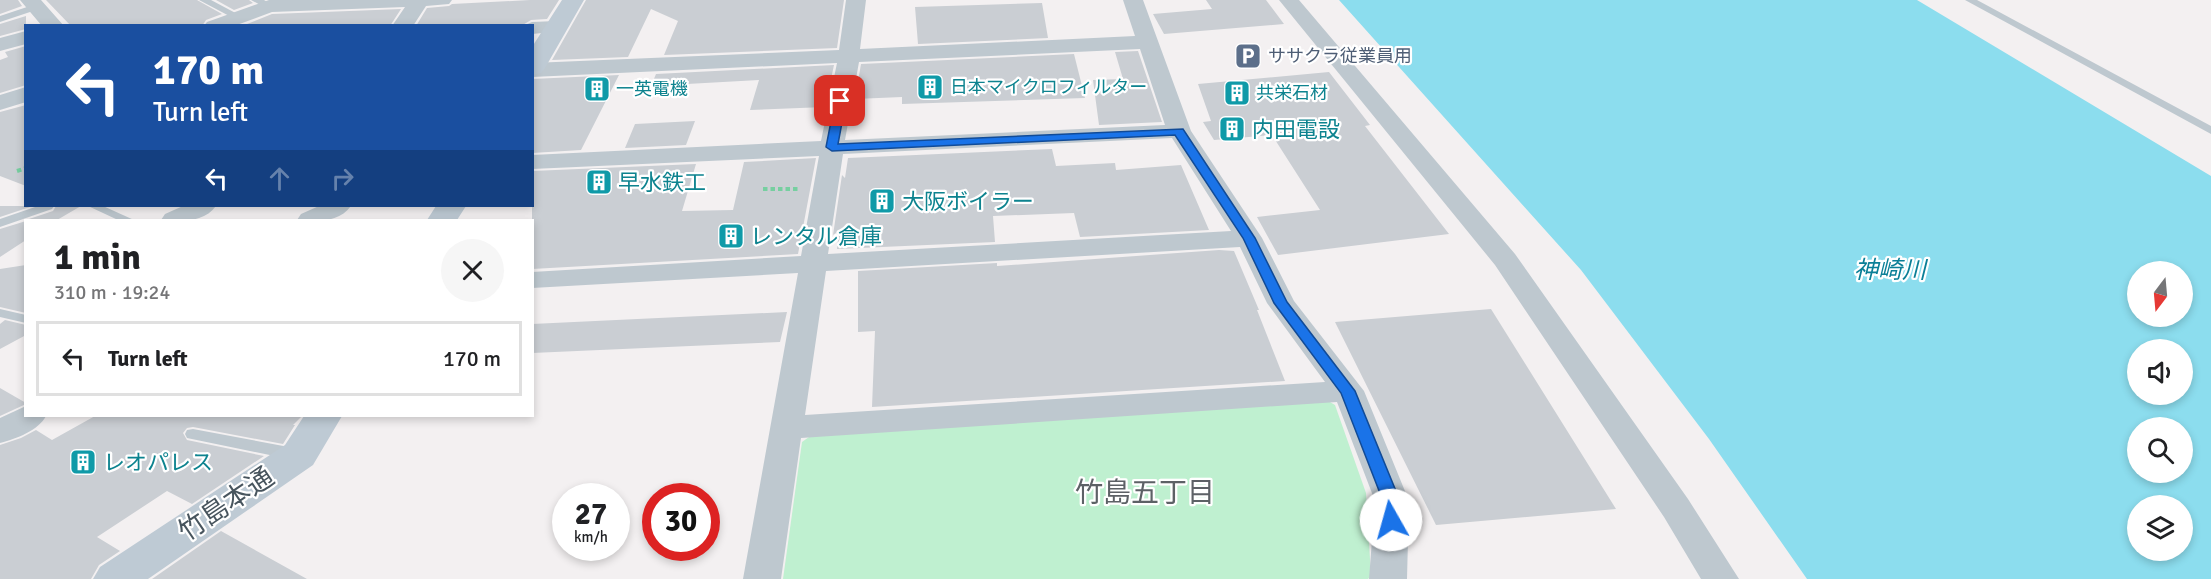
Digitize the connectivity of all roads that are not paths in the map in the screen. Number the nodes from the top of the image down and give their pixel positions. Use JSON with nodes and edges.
{"nodes":[{"id":1,"x":204,"y":0,"type":"edge"},
{"id":2,"x":442,"y":0,"type":"edge"},
{"id":3,"x":573,"y":0,"type":"edge"},
{"id":4,"x":856,"y":0,"type":"edge"},
{"id":5,"x":1132,"y":0,"type":"edge"},
{"id":6,"x":1289,"y":0,"type":"edge"},
{"id":7,"x":1970,"y":0,"type":"edge"},
{"id":8,"x":420,"y":1,"type":"edge"},
{"id":9,"x":267,"y":2,"type":"edge"},
{"id":10,"x":33,"y":4,"type":"edge"},
{"id":11,"x":238,"y":17,"type":"junction"},
{"id":12,"x":0,"y":19,"type":"edge"},
{"id":13,"x":52,"y":24,"type":"edge"},
{"id":14,"x":219,"y":24,"type":"edge"},
{"id":15,"x":403,"y":24,"type":"edge"},
{"id":16,"x":544,"y":27,"type":"edge"},
{"id":17,"x":24,"y":38,"type":"edge"},
{"id":18,"x":1147,"y":42,"type":"junction"},
{"id":19,"x":0,"y":45,"type":"edge"},
{"id":20,"x":849,"y":56,"type":"junction"},
{"id":21,"x":534,"y":62,"type":"edge"},
{"id":22,"x":534,"y":69,"type":"edge"},
{"id":23,"x":24,"y":95,"type":"edge"},
{"id":24,"x":0,"y":103,"type":"edge"},
{"id":25,"x":2211,"y":130,"type":"edge"},
{"id":26,"x":1179,"y":131,"type":"junction"},
{"id":27,"x":832,"y":147,"type":"junction"},
{"id":28,"x":534,"y":162,"type":"edge"},
{"id":29,"x":45,"y":207,"type":"edge"},
{"id":30,"x":96,"y":207,"type":"edge"},
{"id":31,"x":201,"y":207,"type":"edge"},
{"id":32,"x":336,"y":207,"type":"edge"},
{"id":33,"x":126,"y":219,"type":"edge"},
{"id":34,"x":176,"y":219,"type":"edge"},
{"id":35,"x":312,"y":219,"type":"edge"},
{"id":36,"x":0,"y":224,"type":"edge"},
{"id":37,"x":1249,"y":238,"type":"junction"},
{"id":38,"x":813,"y":263,"type":"junction"},
{"id":39,"x":534,"y":280,"type":"edge"},
{"id":40,"x":0,"y":313,"type":"edge"},
{"id":41,"x":24,"y":319,"type":"edge"},
{"id":42,"x":1348,"y":391,"type":"junction"},
{"id":43,"x":28,"y":417,"type":"edge"},
{"id":44,"x":322,"y":417,"type":"edge"},
{"id":45,"x":786,"y":428,"type":"junction"},
{"id":46,"x":0,"y":432,"type":"edge"},
{"id":47,"x":193,"y":434,"type":"dead end"},
{"id":48,"x":299,"y":455,"type":"junction"},
{"id":49,"x":115,"y":579,"type":"edge"},
{"id":50,"x":762,"y":579,"type":"edge"},
{"id":51,"x":1388,"y":579,"type":"edge"},
{"id":52,"x":1720,"y":579,"type":"edge"}],
"edges":[{"from":1,"to":11,"type":"lane"},
{"from":2,"to":8,"type":"street"},
{"from":3,"to":16,"type":"street"},
{"from":4,"to":20,"type":"street"},
{"from":5,"to":18,"type":"street"},
{"from":6,"to":52,"type":"street"},
{"from":7,"to":25,"type":"lane"},
{"from":8,"to":9,"type":"street"},
{"from":8,"to":15,"type":"street"},
{"from":9,"to":11,"type":"street"},
{"from":10,"to":12,"type":"lane"},
{"from":10,"to":13,"type":"street"},
{"from":11,"to":14,"type":"street"},
{"from":16,"to":21,"type":"street"},
{"from":17,"to":19,"type":"street"},
{"from":18,"to":20,"type":"street"},
{"from":18,"to":26,"type":"street"},
{"from":20,"to":22,"type":"street"},
{"from":20,"to":27,"type":"street"},
{"from":23,"to":24,"type":"street"},
{"from":26,"to":27,"type":"street"},
{"from":26,"to":37,"type":"street"},
{"from":27,"to":28,"type":"street"},
{"from":27,"to":38,"type":"street"},
{"from":29,"to":36,"type":"lane"},
{"from":30,"to":33,"type":"lane"},
{"from":31,"to":34,"type":"street"},
{"from":32,"to":35,"type":"street"},
{"from":37,"to":38,"type":"street"},
{"from":37,"to":42,"type":"street"},
{"from":38,"to":39,"type":"street"},
{"from":38,"to":45,"type":"street"},
{"from":40,"to":41,"type":"lane"},
{"from":42,"to":45,"type":"street"},
{"from":42,"to":51,"type":"street"},
{"from":43,"to":46,"type":"street"},
{"from":44,"to":48,"type":"street","name":"竹島本通"},
{"from":45,"to":50,"type":"street"},
{"from":47,"to":48,"type":"lane"},
{"from":48,"to":49,"type":"street","name":"竹島本通"}]}
